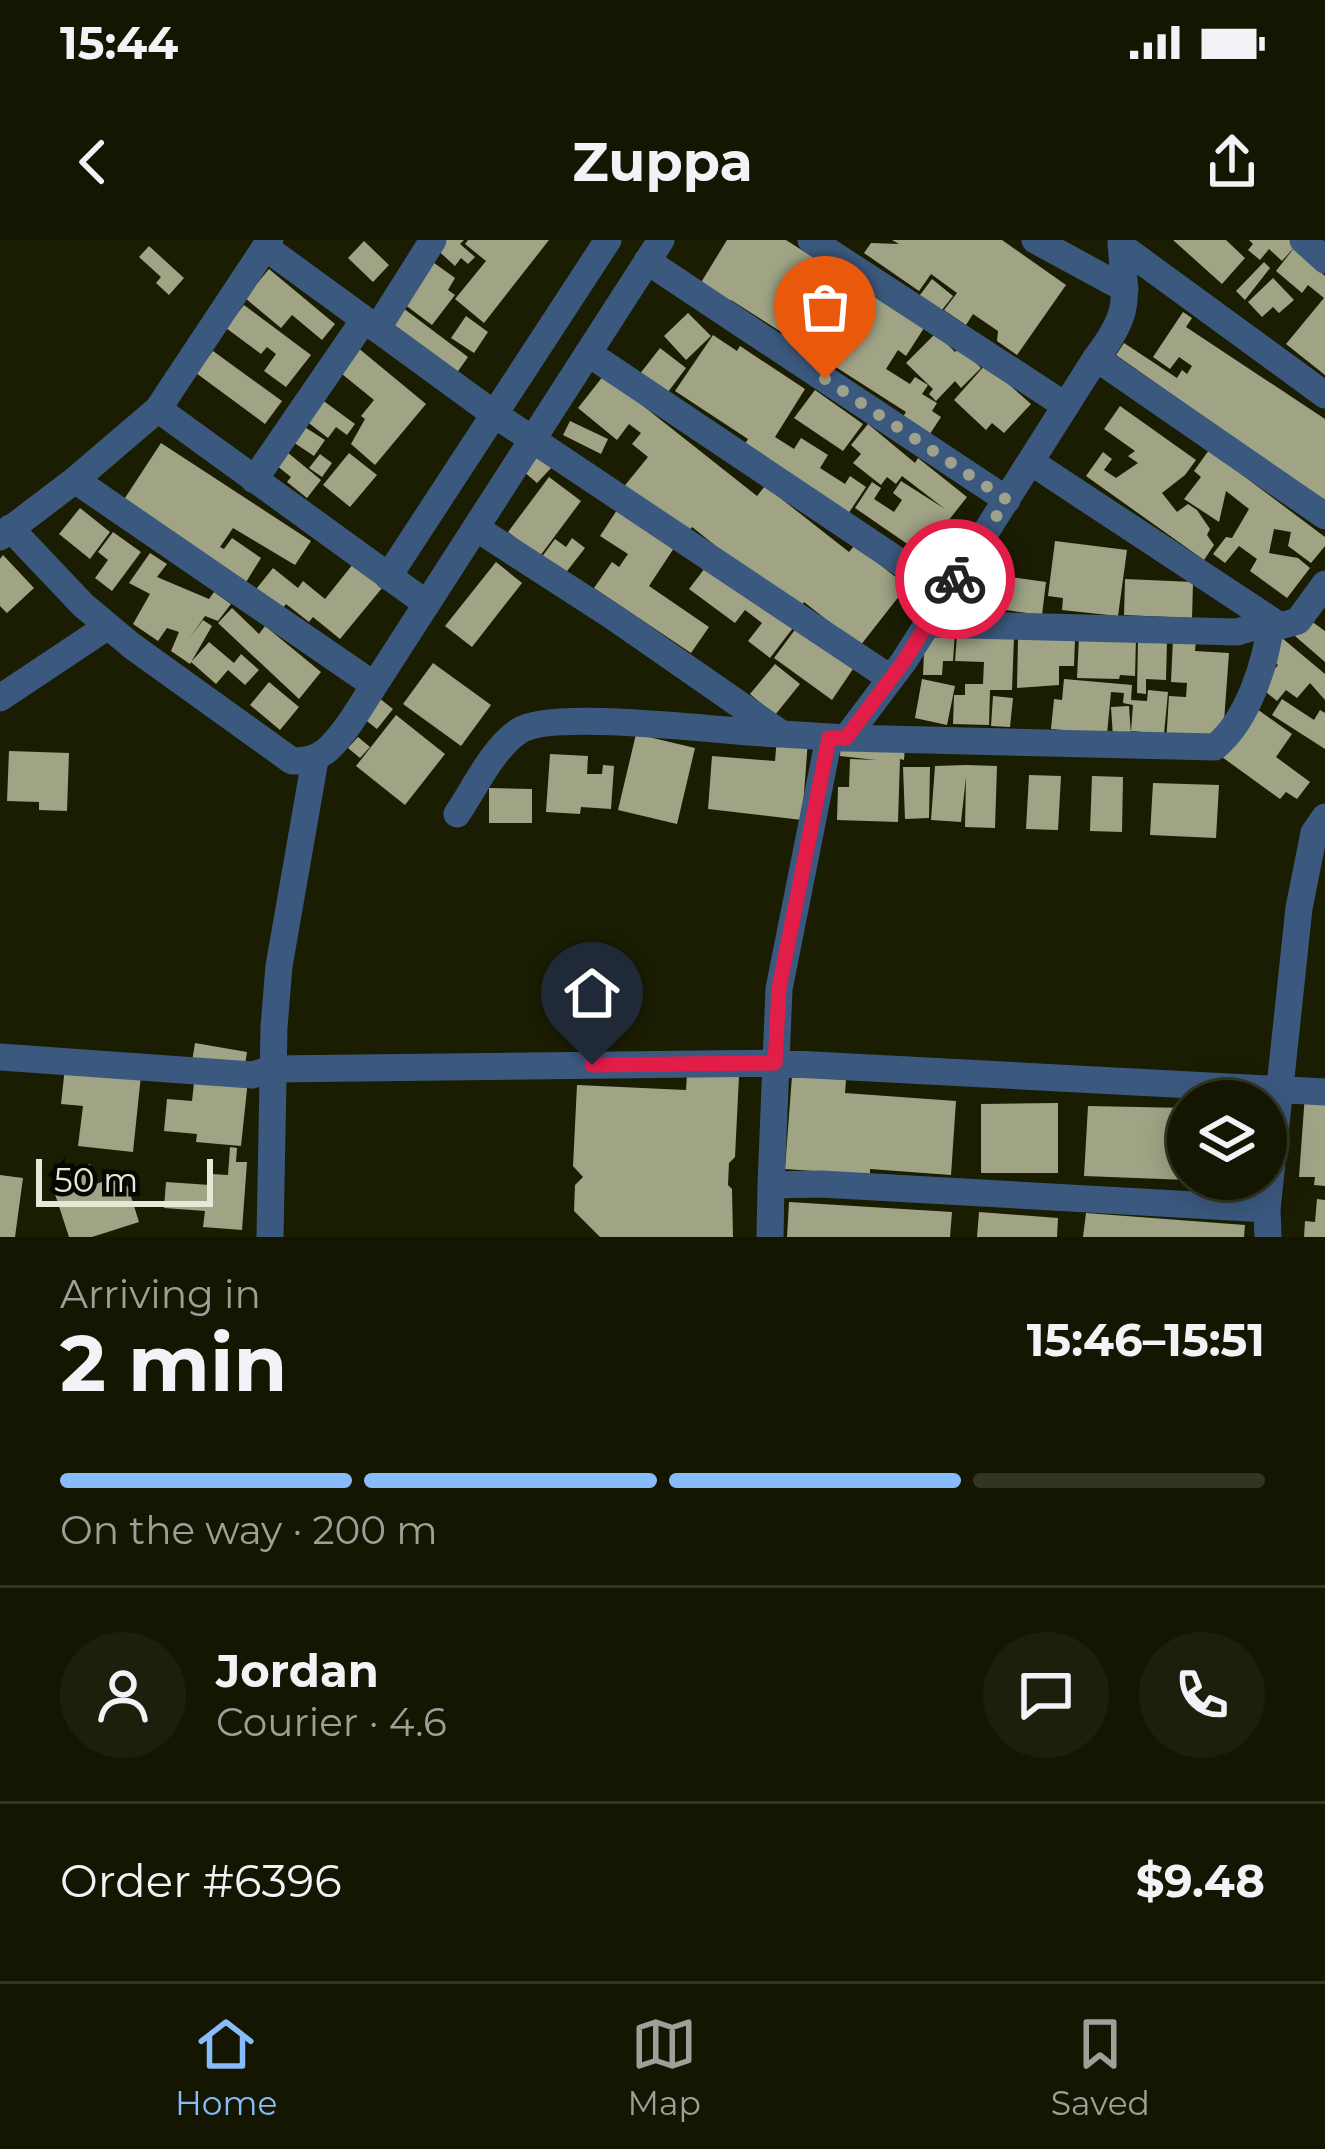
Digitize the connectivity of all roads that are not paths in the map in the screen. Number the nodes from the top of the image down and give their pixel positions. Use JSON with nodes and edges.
{"nodes":[{"id":1,"x":433,"y":240,"type":"edge"},
{"id":2,"x":608,"y":240,"type":"edge"},
{"id":3,"x":811,"y":240,"type":"edge"},
{"id":4,"x":1035,"y":240,"type":"edge"},
{"id":5,"x":1303,"y":240,"type":"edge"},
{"id":6,"x":267,"y":243,"type":"edge"},
{"id":7,"x":1121,"y":243,"type":"edge"},
{"id":8,"x":654,"y":251,"type":"edge"},
{"id":9,"x":1325,"y":260,"type":"edge"},
{"id":10,"x":1125,"y":289,"type":"junction"},
{"id":11,"x":370,"y":324,"type":"junction"},
{"id":12,"x":588,"y":353,"type":"junction"},
{"id":13,"x":1096,"y":358,"type":"junction"},
{"id":14,"x":1325,"y":395,"type":"edge"},
{"id":15,"x":1066,"y":406,"type":"junction"},
{"id":16,"x":158,"y":409,"type":"junction"},
{"id":17,"x":494,"y":414,"type":"junction"},
{"id":18,"x":532,"y":441,"type":"junction"},
{"id":19,"x":1031,"y":462,"type":"junction"},
{"id":20,"x":75,"y":480,"type":"junction"},
{"id":21,"x":254,"y":480,"type":"junction"},
{"id":22,"x":1007,"y":500,"type":"junction"},
{"id":23,"x":1325,"y":515,"type":"edge"},
{"id":24,"x":476,"y":528,"type":"junction"},
{"id":25,"x":5,"y":532,"type":"edge"},
{"id":26,"x":388,"y":577,"type":"junction"},
{"id":27,"x":1325,"y":584,"type":"edge"},
{"id":28,"x":946,"y":593,"type":"junction"},
{"id":29,"x":427,"y":604,"type":"junction"},
{"id":30,"x":1271,"y":622,"type":"junction"},
{"id":31,"x":927,"y":624,"type":"junction"},
{"id":32,"x":107,"y":626,"type":"junction"},
{"id":33,"x":890,"y":678,"type":"junction"},
{"id":34,"x":374,"y":686,"type":"junction"},
{"id":35,"x":0,"y":698,"type":"edge"},
{"id":36,"x":782,"y":734,"type":"junction"},
{"id":37,"x":837,"y":738,"type":"junction"},
{"id":38,"x":315,"y":760,"type":"junction"},
{"id":39,"x":457,"y":814,"type":"dead end"},
{"id":40,"x":1325,"y":817,"type":"edge"},
{"id":41,"x":0,"y":1057,"type":"edge"},
{"id":42,"x":775,"y":1063,"type":"junction"},
{"id":43,"x":273,"y":1069,"type":"junction"},
{"id":44,"x":1280,"y":1080,"type":"edge"},
{"id":45,"x":1167,"y":1085,"type":"edge"},
{"id":46,"x":1287,"y":1091,"type":"edge"},
{"id":47,"x":1325,"y":1092,"type":"edge"},
{"id":48,"x":771,"y":1185,"type":"junction"},
{"id":49,"x":1267,"y":1223,"type":"edge"},
{"id":50,"x":270,"y":1237,"type":"edge"},
{"id":51,"x":770,"y":1237,"type":"edge"}],
"edges":[{"from":1,"to":11,"type":"street"},
{"from":2,"to":17,"type":"street"},
{"from":3,"to":15,"type":"street"},
{"from":4,"to":10,"type":"street"},
{"from":5,"to":9,"type":"street"},
{"from":6,"to":11,"type":"street"},
{"from":6,"to":16,"type":"street"},
{"from":7,"to":10,"type":"street"},
{"from":7,"to":14,"type":"street"},
{"from":8,"to":12,"type":"street"},
{"from":8,"to":22,"type":"street"},
{"from":10,"to":13,"type":"street"},
{"from":11,"to":17,"type":"street"},
{"from":11,"to":21,"type":"street"},
{"from":12,"to":18,"type":"street"},
{"from":12,"to":28,"type":"street"},
{"from":13,"to":15,"type":"street"},
{"from":13,"to":23,"type":"street"},
{"from":15,"to":19,"type":"street"},
{"from":16,"to":20,"type":"street"},
{"from":16,"to":21,"type":"street"},
{"from":17,"to":18,"type":"street"},
{"from":17,"to":26,"type":"street"},
{"from":18,"to":24,"type":"street"},
{"from":18,"to":33,"type":"street"},
{"from":19,"to":22,"type":"street"},
{"from":19,"to":30,"type":"street"},
{"from":20,"to":25,"type":"street"},
{"from":20,"to":34,"type":"street"},
{"from":21,"to":26,"type":"street"},
{"from":22,"to":28,"type":"street"},
{"from":24,"to":29,"type":"street"},
{"from":24,"to":36,"type":"street"},
{"from":25,"to":32,"type":"street"},
{"from":26,"to":29,"type":"street"},
{"from":27,"to":30,"type":"street"},
{"from":28,"to":31,"type":"street"},
{"from":29,"to":34,"type":"street"},
{"from":30,"to":31,"type":"street"},
{"from":30,"to":37,"type":"street"},
{"from":31,"to":33,"type":"street"},
{"from":32,"to":35,"type":"street"},
{"from":32,"to":38,"type":"street"},
{"from":33,"to":37,"type":"street"},
{"from":34,"to":38,"type":"street"},
{"from":36,"to":37,"type":"street"},
{"from":36,"to":39,"type":"street"},
{"from":37,"to":42,"type":"street"},
{"from":38,"to":43,"type":"street"},
{"from":40,"to":44,"type":"street"},
{"from":41,"to":43,"type":"street"},
{"from":42,"to":43,"type":"street"},
{"from":42,"to":45,"type":"street"},
{"from":42,"to":48,"type":"street"},
{"from":43,"to":50,"type":"street"},
{"from":46,"to":47,"type":"street"},
{"from":48,"to":49,"type":"street"},
{"from":48,"to":51,"type":"street"}]}
